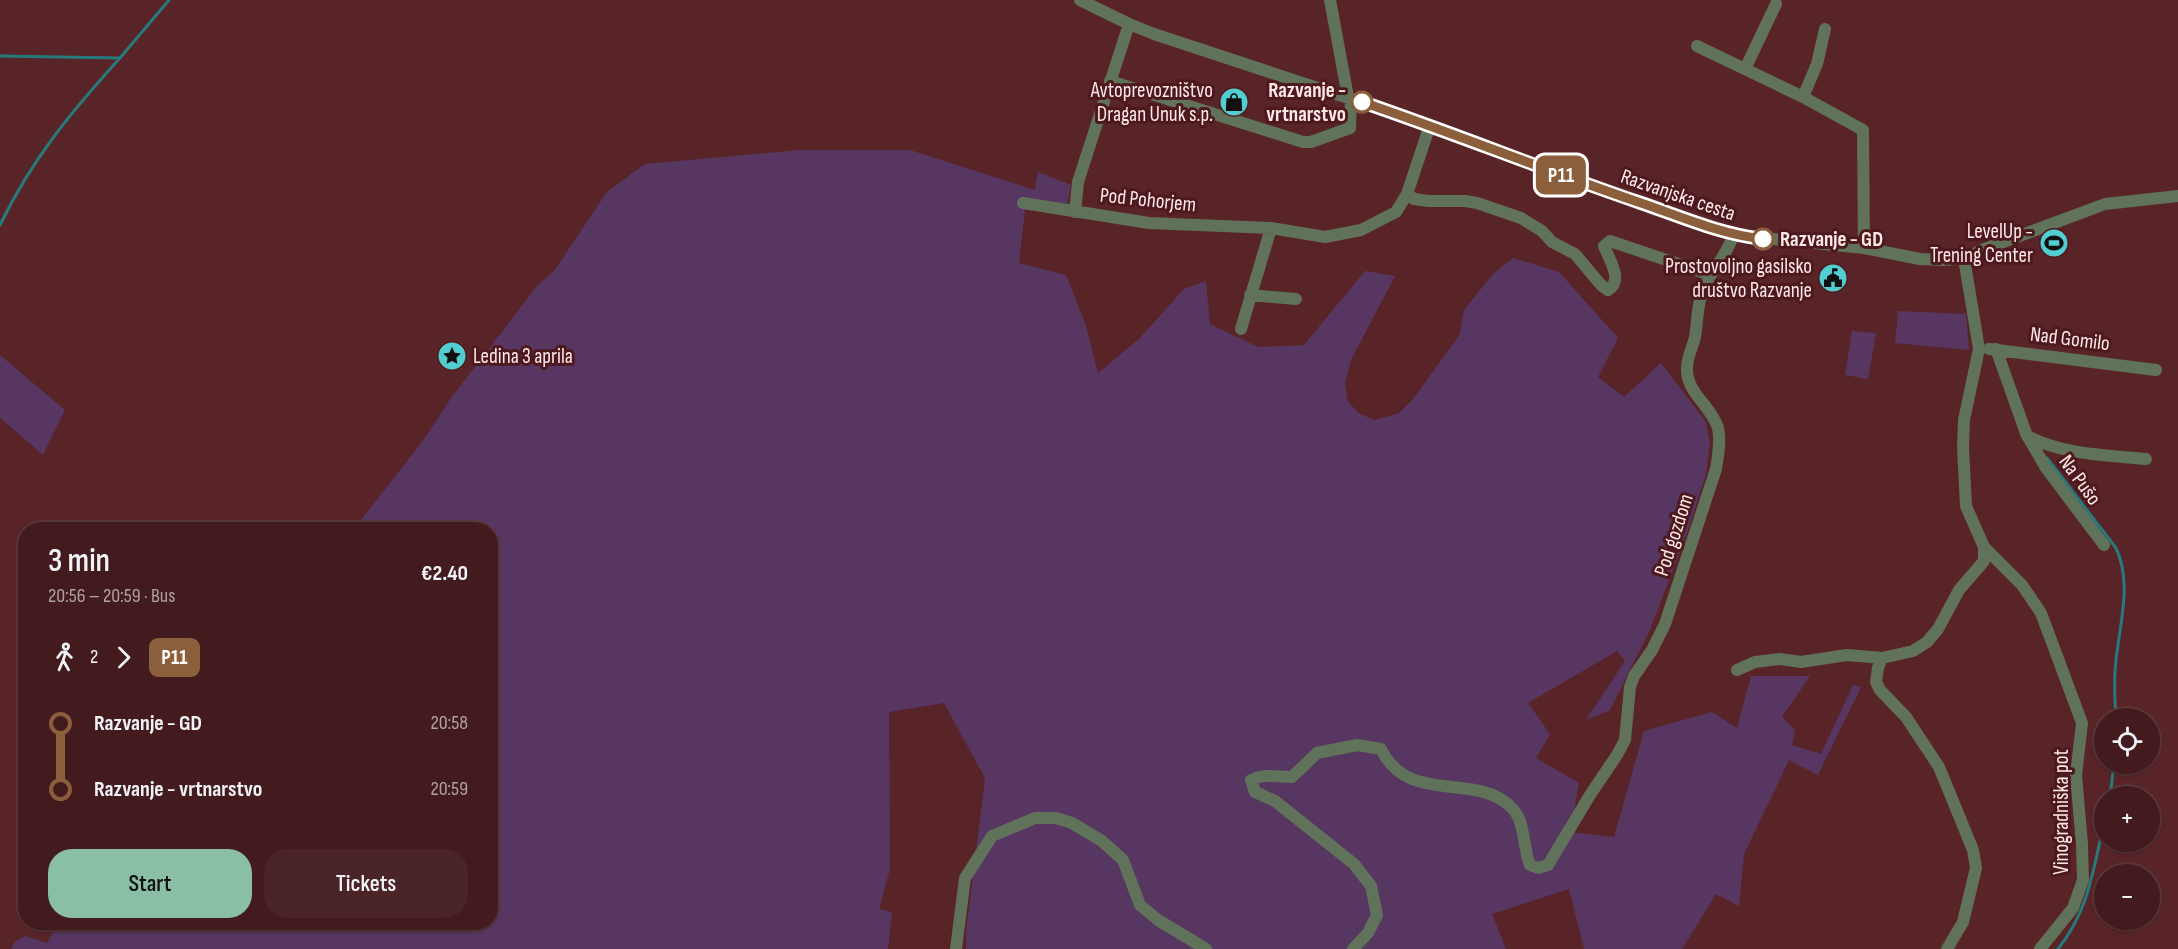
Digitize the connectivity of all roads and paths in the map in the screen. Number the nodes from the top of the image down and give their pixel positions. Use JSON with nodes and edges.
{"nodes":[{"id":1,"x":1080,"y":0,"type":"edge"},
{"id":2,"x":1330,"y":0,"type":"edge"},
{"id":3,"x":1776,"y":4,"type":"dead end"},
{"id":4,"x":1129,"y":24,"type":"junction"},
{"id":5,"x":1825,"y":29,"type":"dead end"},
{"id":6,"x":1697,"y":46,"type":"dead end"},
{"id":7,"x":1745,"y":69,"type":"junction"},
{"id":8,"x":1110,"y":81,"type":"junction"},
{"id":9,"x":1803,"y":97,"type":"junction"},
{"id":10,"x":1350,"y":98,"type":"junction"},
{"id":11,"x":1430,"y":125,"type":"junction"},
{"id":12,"x":1407,"y":194,"type":"junction"},
{"id":13,"x":2178,"y":196,"type":"edge"},
{"id":14,"x":1023,"y":203,"type":"dead end"},
{"id":15,"x":1075,"y":212,"type":"junction"},
{"id":16,"x":1270,"y":228,"type":"junction"},
{"id":17,"x":1733,"y":235,"type":"junction"},
{"id":18,"x":1864,"y":248,"type":"junction"},
{"id":19,"x":1966,"y":261,"type":"junction"},
{"id":20,"x":1710,"y":275,"type":"junction"},
{"id":21,"x":1250,"y":295,"type":"junction"},
{"id":22,"x":1296,"y":299,"type":"dead end"},
{"id":23,"x":1241,"y":329,"type":"dead end"},
{"id":24,"x":1979,"y":349,"type":"junction"},
{"id":25,"x":1996,"y":349,"type":"junction"},
{"id":26,"x":2156,"y":370,"type":"dead end"},
{"id":27,"x":2027,"y":436,"type":"junction"},
{"id":28,"x":2146,"y":459,"type":"dead end"},
{"id":29,"x":2104,"y":545,"type":"dead end"},
{"id":30,"x":1984,"y":547,"type":"junction"},
{"id":31,"x":1882,"y":658,"type":"junction"},
{"id":32,"x":1737,"y":670,"type":"dead end"},
{"id":33,"x":956,"y":949,"type":"edge"},
{"id":34,"x":1206,"y":949,"type":"edge"},
{"id":35,"x":1353,"y":949,"type":"edge"},
{"id":36,"x":1947,"y":949,"type":"edge"},
{"id":37,"x":2040,"y":949,"type":"edge"}],
"edges":[{"from":1,"to":4,"type":"street","name":"Razvanjska cesta"},
{"from":2,"to":10,"type":"street"},
{"from":3,"to":7,"type":"street"},
{"from":4,"to":8,"type":"street"},
{"from":4,"to":10,"type":"street","name":"Razvanjska cesta"},
{"from":5,"to":9,"type":"street"},
{"from":6,"to":7,"type":"street"},
{"from":7,"to":9,"type":"street"},
{"from":8,"to":10,"type":"street"},
{"from":8,"to":15,"type":"street"},
{"from":9,"to":18,"type":"street"},
{"from":10,"to":11,"type":"street","name":"Razvanjska cesta"},
{"from":11,"to":12,"type":"street","name":"Pod Pohorjem"},
{"from":11,"to":17,"type":"street","name":"Razvanjska cesta"},
{"from":12,"to":16,"type":"street","name":"Pod Pohorjem"},
{"from":12,"to":20,"type":"street"},
{"from":13,"to":19,"type":"street","name":"Razvanjska cesta"},
{"from":14,"to":15,"type":"street","name":"Pod Pohorjem"},
{"from":15,"to":16,"type":"street","name":"Pod Pohorjem"},
{"from":16,"to":21,"type":"street"},
{"from":17,"to":18,"type":"street","name":"Razvanjska cesta"},
{"from":17,"to":20,"type":"street","name":"Pod gozdom"},
{"from":18,"to":19,"type":"street","name":"Razvanjska cesta"},
{"from":19,"to":24,"type":"street","name":"Vinogradniška pot"},
{"from":20,"to":35,"type":"street","name":"Pod gozdom"},
{"from":21,"to":22,"type":"street"},
{"from":21,"to":23,"type":"street"},
{"from":24,"to":25,"type":"street","name":"Nad Gomilo"},
{"from":24,"to":30,"type":"street","name":"Vinogradniška pot"},
{"from":25,"to":26,"type":"street","name":"Nad Gomilo"},
{"from":25,"to":27,"type":"street","name":"Na Pušo"},
{"from":27,"to":28,"type":"street"},
{"from":27,"to":29,"type":"street","name":"Na Pušo"},
{"from":30,"to":31,"type":"street"},
{"from":30,"to":37,"type":"street","name":"Vinogradniška pot"},
{"from":31,"to":32,"type":"street"},
{"from":31,"to":36,"type":"street"},
{"from":33,"to":34,"type":"street"}]}
